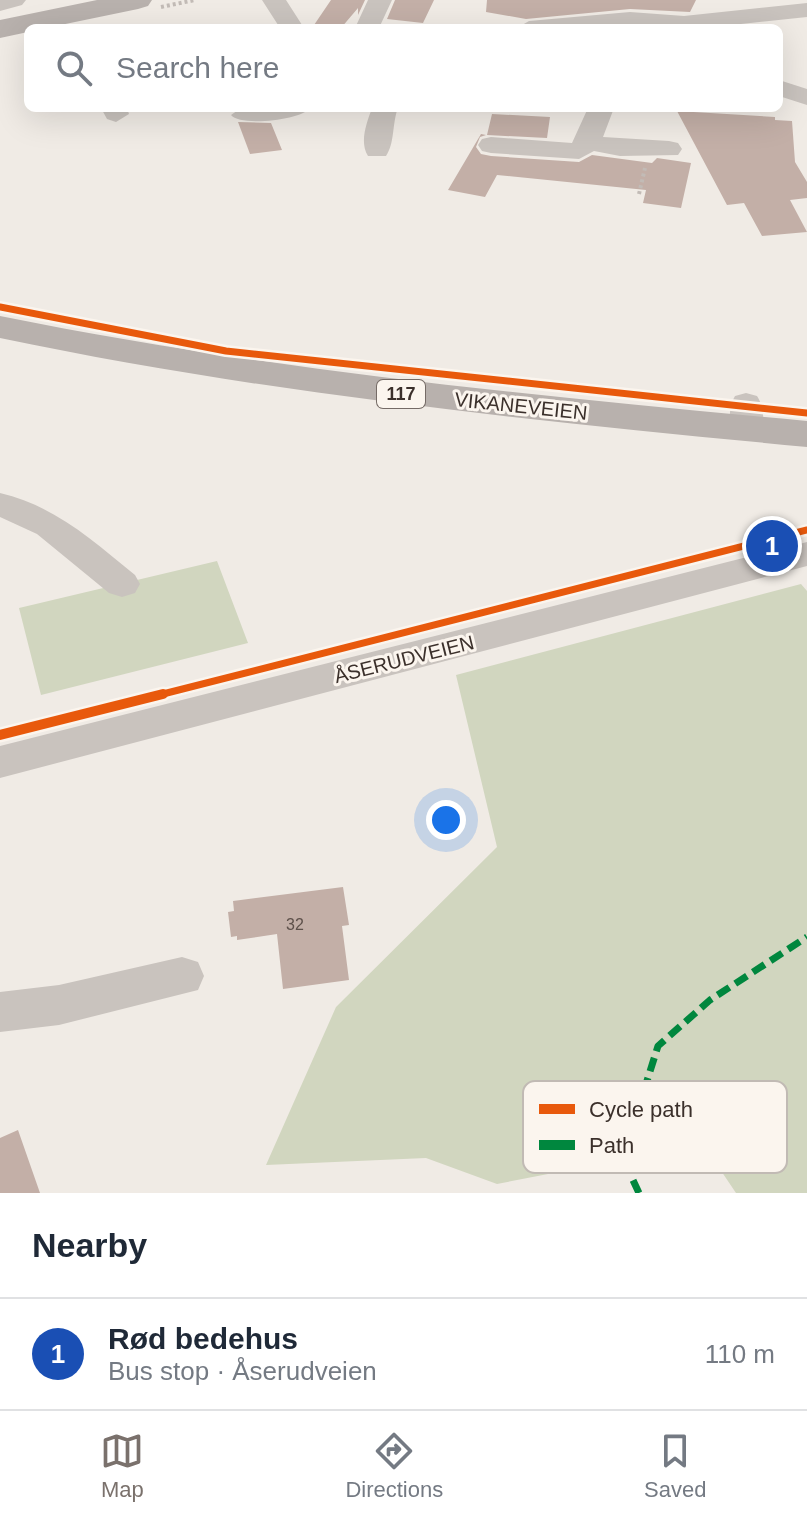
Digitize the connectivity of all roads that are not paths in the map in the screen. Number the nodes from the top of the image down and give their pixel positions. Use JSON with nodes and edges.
{"nodes":[{"id":1,"x":14,"y":0,"type":"edge"},
{"id":2,"x":138,"y":0,"type":"edge"},
{"id":3,"x":274,"y":0,"type":"edge"},
{"id":4,"x":380,"y":0,"type":"edge"},
{"id":5,"x":556,"y":0,"type":"edge"},
{"id":6,"x":0,"y":4,"type":"edge"},
{"id":7,"x":636,"y":10,"type":"edge"},
{"id":8,"x":807,"y":10,"type":"edge"},
{"id":9,"x":289,"y":24,"type":"edge"},
{"id":10,"x":369,"y":24,"type":"edge"},
{"id":11,"x":536,"y":24,"type":"edge"},
{"id":12,"x":552,"y":24,"type":"edge"},
{"id":13,"x":0,"y":29,"type":"edge"},
{"id":14,"x":807,"y":70,"type":"edge"},
{"id":15,"x":783,"y":74,"type":"edge"},
{"id":16,"x":783,"y":89,"type":"edge"},
{"id":17,"x":807,"y":97,"type":"edge"},
{"id":18,"x":267,"y":112,"type":"edge"},
{"id":19,"x":384,"y":112,"type":"edge"},
{"id":20,"x":599,"y":112,"type":"edge"},
{"id":21,"x":244,"y":115,"type":"dead end"},
{"id":22,"x":588,"y":142,"type":"junction"},
{"id":23,"x":491,"y":145,"type":"dead end"},
{"id":24,"x":669,"y":149,"type":"dead end"},
{"id":25,"x":377,"y":150,"type":"dead end"},
{"id":26,"x":0,"y":327,"type":"edge"},
{"id":27,"x":807,"y":434,"type":"edge"},
{"id":28,"x":0,"y":505,"type":"edge"},
{"id":29,"x":807,"y":554,"type":"edge"},
{"id":30,"x":122,"y":584,"type":"dead end"},
{"id":31,"x":0,"y":762,"type":"edge"},
{"id":32,"x":182,"y":976,"type":"dead end"},
{"id":33,"x":0,"y":1012,"type":"edge"}],
"edges":[{"from":1,"to":6,"type":"street"},
{"from":2,"to":13,"type":"main road"},
{"from":3,"to":9,"type":"street"},
{"from":4,"to":10,"type":"street"},
{"from":5,"to":11,"type":"street"},
{"from":7,"to":8,"type":"street"},
{"from":7,"to":12,"type":"street"},
{"from":14,"to":15,"type":"street"},
{"from":16,"to":17,"type":"street"},
{"from":18,"to":21,"type":"street"},
{"from":19,"to":25,"type":"street"},
{"from":20,"to":22,"type":"street"},
{"from":22,"to":23,"type":"street"},
{"from":22,"to":24,"type":"street"},
{"from":26,"to":27,"type":"main road","name":"VIKANEVEIEN","number":"117"},
{"from":28,"to":30,"type":"street"},
{"from":29,"to":31,"type":"street","name":"ÅSERUDVEIEN"},
{"from":32,"to":33,"type":"street"}]}
